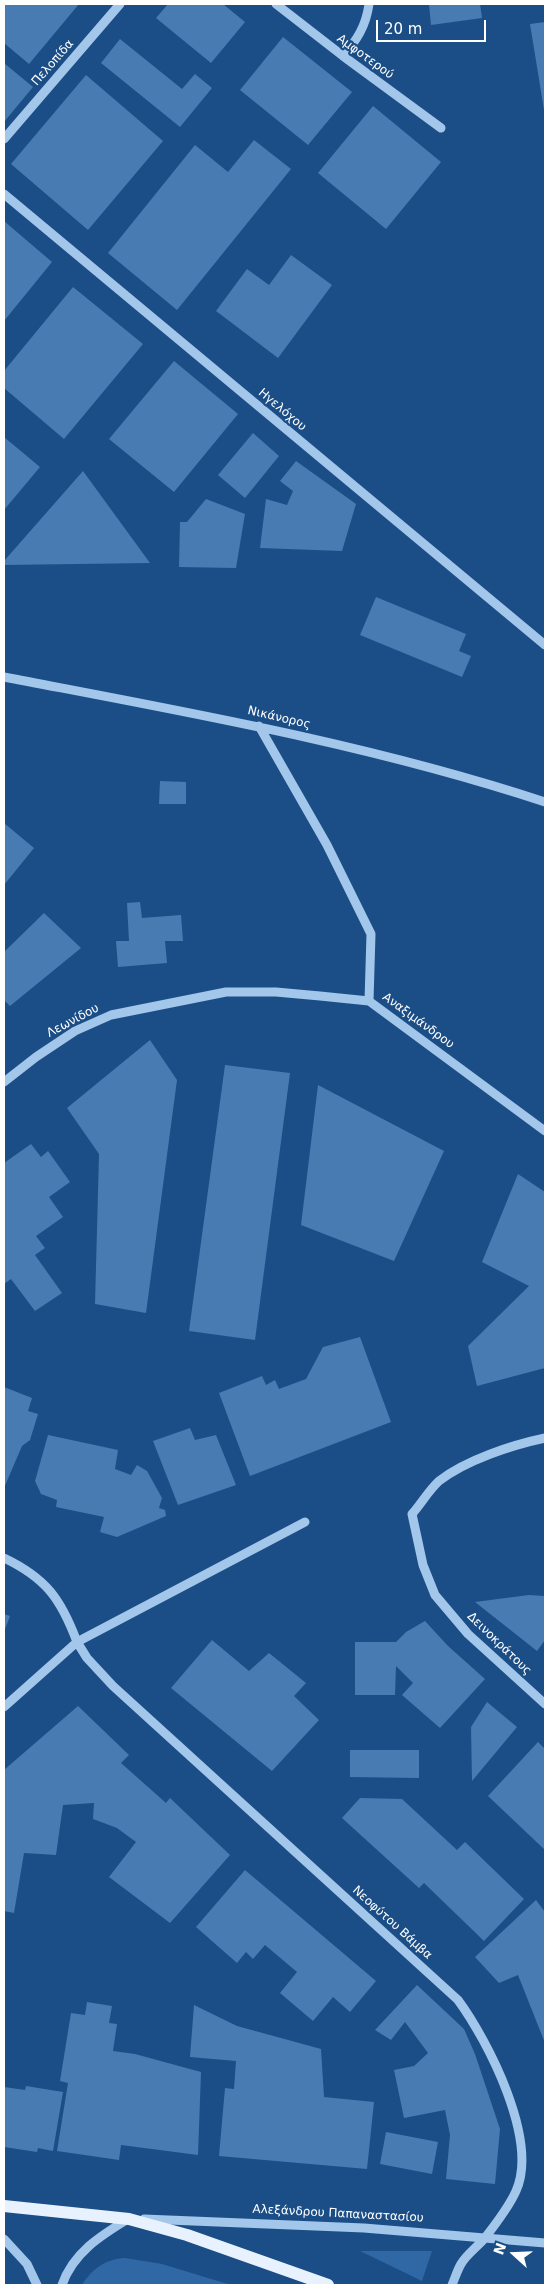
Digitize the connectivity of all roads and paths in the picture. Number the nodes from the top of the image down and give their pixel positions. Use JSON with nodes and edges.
{"nodes":[{"id":1,"x":120,"y":4,"type":"edge"},
{"id":2,"x":276,"y":4,"type":"edge"},
{"id":3,"x":369,"y":4,"type":"edge"},
{"id":4,"x":343,"y":56,"type":"junction"},
{"id":5,"x":442,"y":128,"type":"dead end"},
{"id":6,"x":4,"y":140,"type":"edge"},
{"id":7,"x":4,"y":194,"type":"edge"},
{"id":8,"x":545,"y":645,"type":"edge"},
{"id":9,"x":4,"y":677,"type":"edge"},
{"id":10,"x":259,"y":726,"type":"junction"},
{"id":11,"x":545,"y":802,"type":"edge"},
{"id":12,"x":369,"y":1001,"type":"junction"},
{"id":13,"x":164,"y":1003,"type":"joint"},
{"id":14,"x":4,"y":1082,"type":"edge"},
{"id":15,"x":545,"y":1131,"type":"edge"},
{"id":16,"x":545,"y":1438,"type":"edge"},
{"id":17,"x":305,"y":1522,"type":"dead end"},
{"id":18,"x":4,"y":1558,"type":"edge"},
{"id":19,"x":77,"y":1642,"type":"junction"},
{"id":20,"x":545,"y":1704,"type":"edge"},
{"id":21,"x":4,"y":1707,"type":"edge"},
{"id":22,"x":4,"y":2206,"type":"edge"},
{"id":23,"x":129,"y":2219,"type":"junction"},
{"id":24,"x":485,"y":2238,"type":"junction"},
{"id":25,"x":4,"y":2239,"type":"edge"},
{"id":26,"x":545,"y":2243,"type":"edge"},
{"id":27,"x":37,"y":2285,"type":"edge"},
{"id":28,"x":62,"y":2285,"type":"edge"},
{"id":29,"x":328,"y":2285,"type":"edge"},
{"id":30,"x":452,"y":2285,"type":"edge"}],
"edges":[{"from":1,"to":6,"type":"street","name":"Πελοπίδα"},
{"from":2,"to":4,"type":"street","name":"Αμφοτερού"},
{"from":3,"to":4,"type":"street"},
{"from":4,"to":5,"type":"street","name":"Αμφοτερού"},
{"from":7,"to":8,"type":"street","name":"Ηγελόχου"},
{"from":9,"to":10,"type":"street","name":"Νικάνορος"},
{"from":10,"to":11,"type":"street","name":"Νικάνορος"},
{"from":10,"to":12,"type":"street"},
{"from":12,"to":13,"type":"street","name":"Αναξιμάνδρου"},
{"from":12,"to":15,"type":"street","name":"Αναξιμάνδρου"},
{"from":13,"to":14,"type":"street","name":"Λεωνίδου"},
{"from":16,"to":20,"type":"street","name":"Δεινοκράτους"},
{"from":17,"to":19,"type":"street"},
{"from":18,"to":19,"type":"street","name":"Νεοφύτου Βάμβα"},
{"from":19,"to":21,"type":"street"},
{"from":19,"to":24,"type":"street","name":"Νεοφύτου Βάμβα"},
{"from":22,"to":23,"type":"main road","name":"Αλεξάνδρου Παπαναστασίου"},
{"from":23,"to":24,"type":"street","name":"Αλεξάνδρου Παπαναστασίου"},
{"from":23,"to":28,"type":"street"},
{"from":23,"to":29,"type":"main road","name":"Αλεξάνδρου Παπαναστασίου"},
{"from":24,"to":26,"type":"street","name":"Αλεξάνδρου Παπαναστασίου"},
{"from":24,"to":30,"type":"street","name":"Νεοφύτου Βάμβα"},
{"from":25,"to":27,"type":"street"}]}
